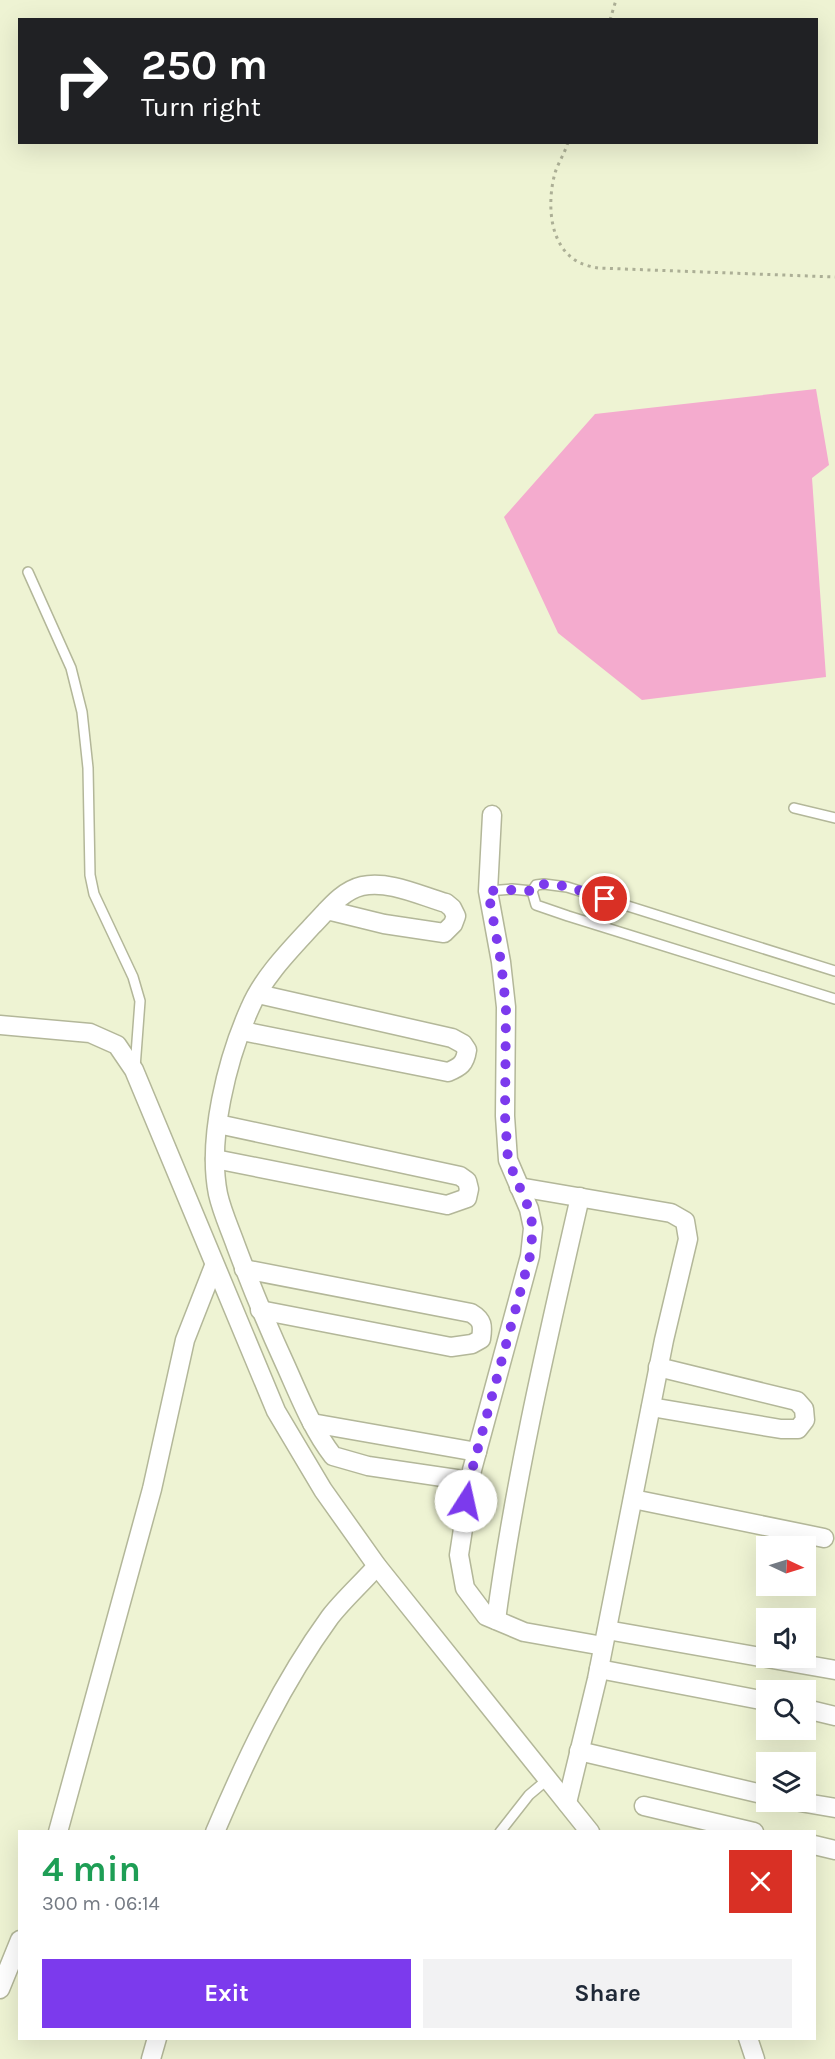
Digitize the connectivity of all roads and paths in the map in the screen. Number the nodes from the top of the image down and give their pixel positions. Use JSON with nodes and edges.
{"nodes":[{"id":1,"x":616,"y":0,"type":"edge"},
{"id":2,"x":611,"y":18,"type":"edge"},
{"id":3,"x":567,"y":144,"type":"edge"},
{"id":4,"x":835,"y":277,"type":"edge"},
{"id":5,"x":28,"y":572,"type":"dead end"},
{"id":6,"x":794,"y":808,"type":"dead end"},
{"id":7,"x":492,"y":816,"type":"dead end"},
{"id":8,"x":835,"y":818,"type":"edge"},
{"id":9,"x":488,"y":891,"type":"junction"},
{"id":10,"x":532,"y":891,"type":"junction"},
{"id":11,"x":327,"y":910,"type":"junction"},
{"id":12,"x":835,"y":971,"type":"edge"},
{"id":13,"x":258,"y":994,"type":"junction"},
{"id":14,"x":835,"y":999,"type":"edge"},
{"id":15,"x":0,"y":1025,"type":"edge"},
{"id":16,"x":242,"y":1031,"type":"junction"},
{"id":17,"x":134,"y":1070,"type":"junction"},
{"id":18,"x":218,"y":1124,"type":"junction"},
{"id":19,"x":215,"y":1159,"type":"junction"},
{"id":20,"x":519,"y":1187,"type":"junction"},
{"id":21,"x":580,"y":1197,"type":"junction"},
{"id":22,"x":214,"y":1266,"type":"junction"},
{"id":23,"x":244,"y":1269,"type":"junction"},
{"id":24,"x":260,"y":1310,"type":"junction"},
{"id":25,"x":658,"y":1367,"type":"junction"},
{"id":26,"x":651,"y":1407,"type":"junction"},
{"id":27,"x":312,"y":1423,"type":"junction"},
{"id":28,"x":477,"y":1452,"type":"junction"},
{"id":29,"x":470,"y":1481,"type":"junction"},
{"id":30,"x":633,"y":1499,"type":"junction"},
{"id":31,"x":824,"y":1538,"type":"dead end"},
{"id":32,"x":377,"y":1566,"type":"junction"},
{"id":33,"x":496,"y":1620,"type":"junction"},
{"id":34,"x":605,"y":1638,"type":"junction"},
{"id":35,"x":599,"y":1669,"type":"junction"},
{"id":36,"x":835,"y":1670,"type":"edge"},
{"id":37,"x":756,"y":1699,"type":"edge"},
{"id":38,"x":816,"y":1711,"type":"edge"},
{"id":39,"x":835,"y":1716,"type":"edge"},
{"id":40,"x":579,"y":1751,"type":"junction"},
{"id":41,"x":548,"y":1779,"type":"junction"},
{"id":42,"x":756,"y":1793,"type":"edge"},
{"id":43,"x":567,"y":1803,"type":"junction"},
{"id":44,"x":816,"y":1805,"type":"edge"},
{"id":45,"x":644,"y":1806,"type":"dead end"},
{"id":46,"x":835,"y":1808,"type":"edge"},
{"id":47,"x":59,"y":1830,"type":"edge"},
{"id":48,"x":216,"y":1830,"type":"edge"},
{"id":49,"x":502,"y":1830,"type":"edge"},
{"id":50,"x":588,"y":1830,"type":"edge"},
{"id":51,"x":746,"y":1830,"type":"edge"},
{"id":52,"x":816,"y":1845,"type":"edge"},
{"id":53,"x":835,"y":1850,"type":"edge"},
{"id":54,"x":18,"y":1945,"type":"edge"},
{"id":55,"x":0,"y":1989,"type":"edge"},
{"id":56,"x":156,"y":2040,"type":"edge"},
{"id":57,"x":749,"y":2040,"type":"edge"},
{"id":58,"x":151,"y":2059,"type":"edge"},
{"id":59,"x":755,"y":2059,"type":"edge"}],
"edges":[{"from":1,"to":2,"type":"path"},
{"from":3,"to":4,"type":"path"},
{"from":5,"to":17,"type":"lane"},
{"from":6,"to":8,"type":"lane"},
{"from":7,"to":9,"type":"street"},
{"from":9,"to":10,"type":"lane"},
{"from":9,"to":20,"type":"street"},
{"from":10,"to":12,"type":"lane"},
{"from":10,"to":14,"type":"lane"},
{"from":11,"to":11,"type":"street"},
{"from":11,"to":13,"type":"street"},
{"from":13,"to":16,"type":"street"},
{"from":13,"to":16,"type":"street"},
{"from":15,"to":17,"type":"street"},
{"from":16,"to":18,"type":"street"},
{"from":17,"to":22,"type":"street"},
{"from":18,"to":19,"type":"street"},
{"from":18,"to":19,"type":"street"},
{"from":19,"to":23,"type":"street"},
{"from":20,"to":21,"type":"street"},
{"from":20,"to":28,"type":"street"},
{"from":21,"to":25,"type":"street"},
{"from":21,"to":33,"type":"street"},
{"from":22,"to":32,"type":"street"},
{"from":22,"to":47,"type":"street"},
{"from":23,"to":24,"type":"street"},
{"from":23,"to":24,"type":"street"},
{"from":24,"to":27,"type":"street"},
{"from":25,"to":26,"type":"street"},
{"from":25,"to":26,"type":"street"},
{"from":26,"to":30,"type":"street"},
{"from":27,"to":28,"type":"street"},
{"from":27,"to":29,"type":"street"},
{"from":28,"to":29,"type":"street"},
{"from":29,"to":33,"type":"street"},
{"from":30,"to":31,"type":"street"},
{"from":30,"to":34,"type":"street"},
{"from":32,"to":41,"type":"street"},
{"from":32,"to":48,"type":"street"},
{"from":33,"to":34,"type":"street"},
{"from":34,"to":35,"type":"street"},
{"from":34,"to":36,"type":"street"},
{"from":35,"to":37,"type":"street"},
{"from":35,"to":40,"type":"street"},
{"from":38,"to":39,"type":"street"},
{"from":40,"to":42,"type":"street"},
{"from":40,"to":43,"type":"street"},
{"from":41,"to":43,"type":"street"},
{"from":41,"to":49,"type":"lane"},
{"from":43,"to":50,"type":"street"},
{"from":44,"to":46,"type":"street"},
{"from":45,"to":51,"type":"street"},
{"from":52,"to":53,"type":"street"},
{"from":54,"to":55,"type":"street"},
{"from":56,"to":58,"type":"street"},
{"from":57,"to":59,"type":"street"}]}
